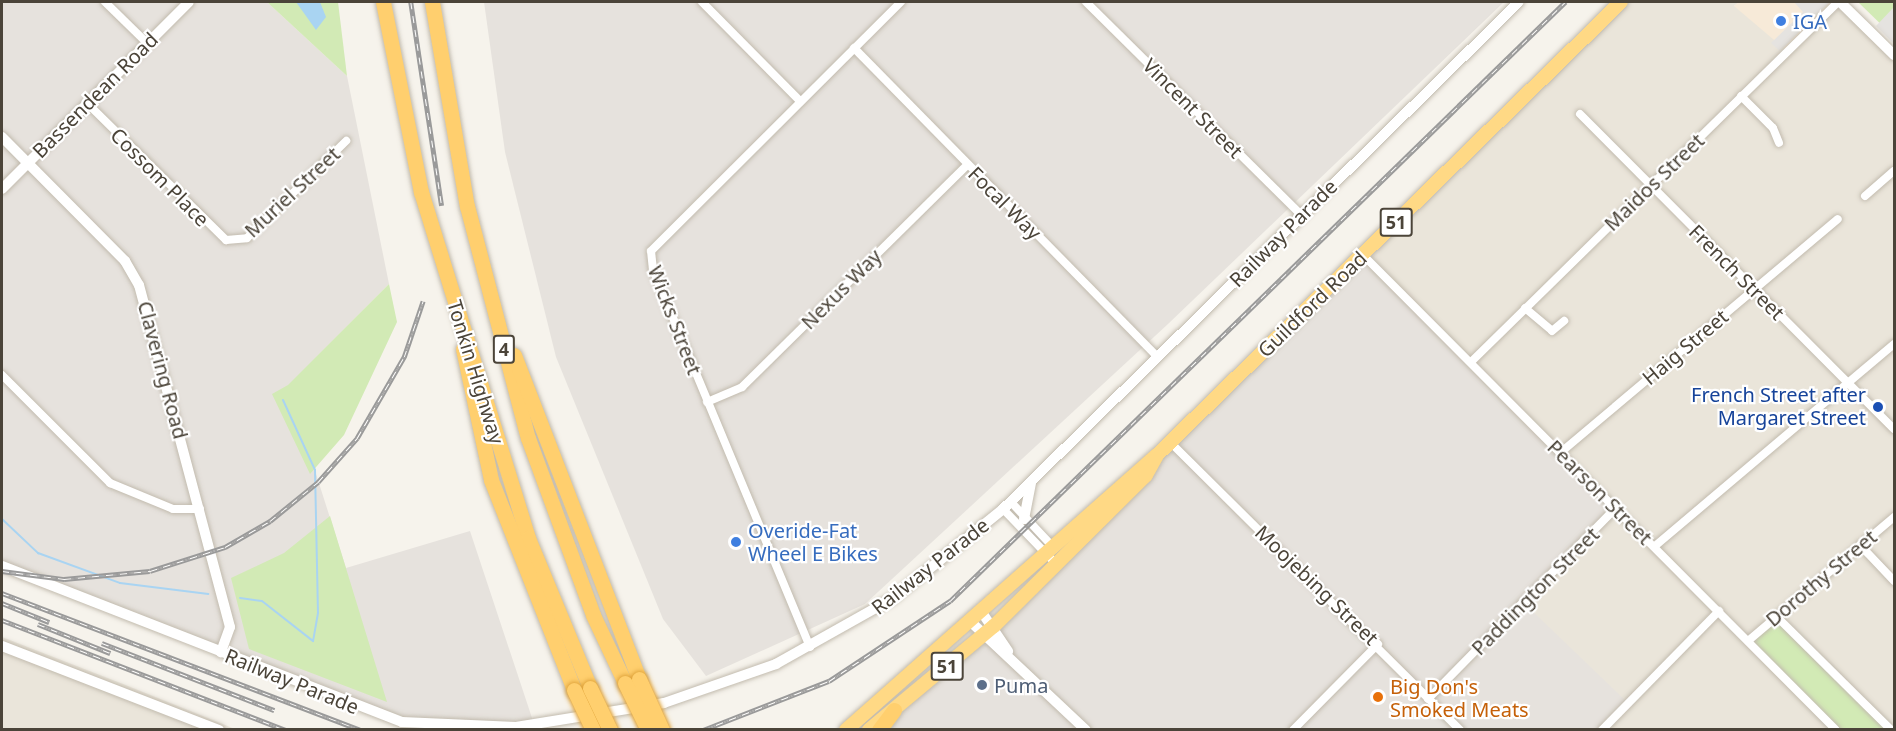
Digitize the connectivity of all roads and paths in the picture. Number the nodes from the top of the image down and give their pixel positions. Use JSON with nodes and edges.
{"nodes":[{"id":1,"x":105,"y":2,"type":"edge"},
{"id":2,"x":189,"y":2,"type":"edge"},
{"id":3,"x":383,"y":2,"type":"edge"},
{"id":4,"x":432,"y":2,"type":"edge"},
{"id":5,"x":702,"y":2,"type":"edge"},
{"id":6,"x":901,"y":2,"type":"edge"},
{"id":7,"x":1086,"y":2,"type":"edge"},
{"id":8,"x":1519,"y":2,"type":"edge"},
{"id":9,"x":1621,"y":2,"type":"edge"},
{"id":10,"x":1839,"y":2,"type":"edge"},
{"id":11,"x":147,"y":43,"type":"junction"},
{"id":12,"x":854,"y":48,"type":"junction"},
{"id":13,"x":1894,"y":55,"type":"edge"},
{"id":14,"x":1742,"y":96,"type":"junction"},
{"id":15,"x":800,"y":101,"type":"junction"},
{"id":16,"x":88,"y":104,"type":"junction"},
{"id":17,"x":1580,"y":114,"type":"dead end"},
{"id":18,"x":2,"y":137,"type":"edge"},
{"id":19,"x":346,"y":141,"type":"dead end"},
{"id":20,"x":1779,"y":144,"type":"dead end"},
{"id":21,"x":28,"y":163,"type":"junction"},
{"id":22,"x":968,"y":164,"type":"junction"},
{"id":23,"x":1894,"y":171,"type":"edge"},
{"id":24,"x":1651,"y":185,"type":"junction"},
{"id":25,"x":2,"y":189,"type":"edge"},
{"id":26,"x":1865,"y":195,"type":"dead end"},
{"id":27,"x":1301,"y":215,"type":"junction"},
{"id":28,"x":1838,"y":219,"type":"dead end"},
{"id":29,"x":236,"y":242,"type":"joint"},
{"id":30,"x":1363,"y":255,"type":"junction"},
{"id":31,"x":449,"y":282,"type":"junction"},
{"id":32,"x":1753,"y":290,"type":"junction"},
{"id":33,"x":1526,"y":308,"type":"junction"},
{"id":34,"x":1564,"y":321,"type":"dead end"},
{"id":35,"x":1894,"y":344,"type":"edge"},
{"id":36,"x":1157,"y":356,"type":"junction"},
{"id":37,"x":1471,"y":362,"type":"junction"},
{"id":38,"x":2,"y":375,"type":"edge"},
{"id":39,"x":1848,"y":383,"type":"junction"},
{"id":40,"x":707,"y":402,"type":"junction"},
{"id":41,"x":1894,"y":429,"type":"edge"},
{"id":42,"x":1170,"y":442,"type":"junction"},
{"id":43,"x":1560,"y":453,"type":"junction"},
{"id":44,"x":1032,"y":480,"type":"junction"},
{"id":45,"x":1007,"y":505,"type":"junction"},
{"id":46,"x":200,"y":508,"type":"junction"},
{"id":47,"x":1617,"y":508,"type":"junction"},
{"id":48,"x":1894,"y":517,"type":"edge"},
{"id":49,"x":1024,"y":519,"type":"junction"},
{"id":50,"x":1860,"y":545,"type":"junction"},
{"id":51,"x":1654,"y":546,"type":"junction"},
{"id":52,"x":1055,"y":556,"type":"junction"},
{"id":53,"x":2,"y":566,"type":"edge"},
{"id":54,"x":1894,"y":581,"type":"edge"},
{"id":55,"x":1719,"y":611,"type":"junction"},
{"id":56,"x":1776,"y":615,"type":"junction"},
{"id":57,"x":977,"y":619,"type":"junction"},
{"id":58,"x":988,"y":631,"type":"junction"},
{"id":59,"x":1748,"y":641,"type":"junction"},
{"id":60,"x":1378,"y":644,"type":"junction"},
{"id":61,"x":2,"y":646,"type":"edge"},
{"id":62,"x":810,"y":648,"type":"junction"},
{"id":63,"x":222,"y":652,"type":"junction"},
{"id":64,"x":632,"y":681,"type":"junction"},
{"id":65,"x":1428,"y":699,"type":"junction"},
{"id":66,"x":894,"y":710,"type":"junction"},
{"id":67,"x":213,"y":728,"type":"edge"},
{"id":68,"x":593,"y":729,"type":"edge"},
{"id":69,"x":610,"y":729,"type":"edge"},
{"id":70,"x":648,"y":729,"type":"edge"},
{"id":71,"x":662,"y":729,"type":"edge"},
{"id":72,"x":846,"y":729,"type":"edge"},
{"id":73,"x":869,"y":729,"type":"edge"},
{"id":74,"x":879,"y":729,"type":"edge"},
{"id":75,"x":1086,"y":729,"type":"edge"},
{"id":76,"x":1293,"y":729,"type":"edge"},
{"id":77,"x":1460,"y":729,"type":"edge"},
{"id":78,"x":1602,"y":729,"type":"edge"},
{"id":79,"x":1836,"y":729,"type":"edge"},
{"id":80,"x":1891,"y":729,"type":"edge"}],
"edges":[{"from":1,"to":11,"type":"street"},
{"from":2,"to":11,"type":"street","name":"Bassendean Road"},
{"from":3,"to":31,"type":"highway","name":"Tonkin Highway","number":"4"},
{"from":4,"to":64,"type":"highway","name":"Tonkin Highway","number":"4"},
{"from":5,"to":15,"type":"street"},
{"from":6,"to":12,"type":"street","name":"Wicks Street"},
{"from":7,"to":27,"type":"street","name":"Vincent Street"},
{"from":8,"to":27,"type":"street","name":"Railway Parade"},
{"from":9,"to":30,"type":"highway","name":"Guildford Road","number":"51"},
{"from":10,"to":13,"type":"street"},
{"from":10,"to":14,"type":"street","name":"Maidos Street"},
{"from":11,"to":16,"type":"street","name":"Bassendean Road"},
{"from":12,"to":15,"type":"street","name":"Wicks Street"},
{"from":12,"to":22,"type":"street","name":"Focal Way"},
{"from":14,"to":20,"type":"street"},
{"from":14,"to":24,"type":"street","name":"Maidos Street"},
{"from":15,"to":40,"type":"street","name":"Wicks Street"},
{"from":16,"to":21,"type":"street","name":"Bassendean Road"},
{"from":16,"to":29,"type":"street","name":"Cossom Place"},
{"from":17,"to":24,"type":"street","name":"French Street"},
{"from":18,"to":21,"type":"street","name":"Clavering Road"},
{"from":19,"to":29,"type":"street","name":"Muriel Street"},
{"from":21,"to":25,"type":"street","name":"Bassendean Road"},
{"from":21,"to":46,"type":"street","name":"Clavering Road"},
{"from":22,"to":36,"type":"street","name":"Focal Way"},
{"from":22,"to":40,"type":"street","name":"Nexus Way"},
{"from":23,"to":26,"type":"street"},
{"from":24,"to":32,"type":"street","name":"French Street"},
{"from":24,"to":33,"type":"street","name":"Maidos Street"},
{"from":27,"to":36,"type":"street","name":"Railway Parade"},
{"from":28,"to":32,"type":"street","name":"Haig Street"},
{"from":30,"to":37,"type":"street","name":"Pearson Street"},
{"from":30,"to":42,"type":"highway","name":"Guildford Road","number":"51"},
{"from":31,"to":68,"type":"highway","bridge":true},
{"from":31,"to":69,"type":"highway","name":"Tonkin Highway","number":"4","bridge":true},
{"from":32,"to":39,"type":"street","name":"French Street"},
{"from":32,"to":43,"type":"street","name":"Haig Street"},
{"from":33,"to":34,"type":"street"},
{"from":33,"to":37,"type":"street","name":"Maidos Street"},
{"from":35,"to":39,"type":"street"},
{"from":36,"to":44,"type":"street","name":"Railway Parade"},
{"from":37,"to":43,"type":"street","name":"Pearson Street"},
{"from":38,"to":46,"type":"street"},
{"from":39,"to":41,"type":"street","name":"French Street"},
{"from":39,"to":51,"type":"street"},
{"from":40,"to":62,"type":"street","name":"Wicks Street"},
{"from":42,"to":52,"type":"highway","name":"Guildford Road","number":"51"},
{"from":42,"to":60,"type":"street","name":"Moojebing Street"},
{"from":43,"to":47,"type":"street","name":"Pearson Street"},
{"from":44,"to":45,"type":"street","name":"Railway Parade"},
{"from":44,"to":49,"type":"street"},
{"from":45,"to":49,"type":"street"},
{"from":45,"to":52,"type":"street"},
{"from":45,"to":62,"type":"street","name":"Railway Parade"},
{"from":46,"to":63,"type":"street","name":"Clavering Road"},
{"from":47,"to":51,"type":"street","name":"Pearson Street"},
{"from":47,"to":65,"type":"street","name":"Paddington Street"},
{"from":48,"to":50,"type":"street","name":"Dorothy Street"},
{"from":49,"to":52,"type":"street"},
{"from":50,"to":54,"type":"street"},
{"from":50,"to":56,"type":"street","name":"Dorothy Street"},
{"from":51,"to":55,"type":"street","name":"Pearson Street"},
{"from":52,"to":57,"type":"highway","name":"Guildford Road","number":"51"},
{"from":52,"to":58,"type":"highway","name":"Guildford Road","number":"51"},
{"from":53,"to":63,"type":"street","name":"Railway Parade"},
{"from":55,"to":59,"type":"street","name":"Pearson Street"},
{"from":55,"to":78,"type":"street"},
{"from":56,"to":59,"type":"street","name":"Dorothy Street"},
{"from":56,"to":80,"type":"street"},
{"from":57,"to":58,"type":"street"},
{"from":57,"to":72,"type":"highway","name":"Guildford Road","number":"51"},
{"from":58,"to":66,"type":"highway","name":"Guildford Road","number":"51"},
{"from":58,"to":75,"type":"street"},
{"from":59,"to":79,"type":"street","name":"Pearson Street"},
{"from":60,"to":65,"type":"street","name":"Moojebing Street"},
{"from":60,"to":76,"type":"street"},
{"from":61,"to":67,"type":"street"},
{"from":62,"to":63,"type":"street","name":"Railway Parade"},
{"from":64,"to":70,"type":"highway","name":"Tonkin Highway","number":"4","bridge":true},
{"from":64,"to":71,"type":"highway","bridge":true},
{"from":65,"to":77,"type":"street","name":"Moojebing Street"},
{"from":66,"to":73,"type":"highway","name":"Guildford Road","number":"51"},
{"from":66,"to":74,"type":"highway"}]}
